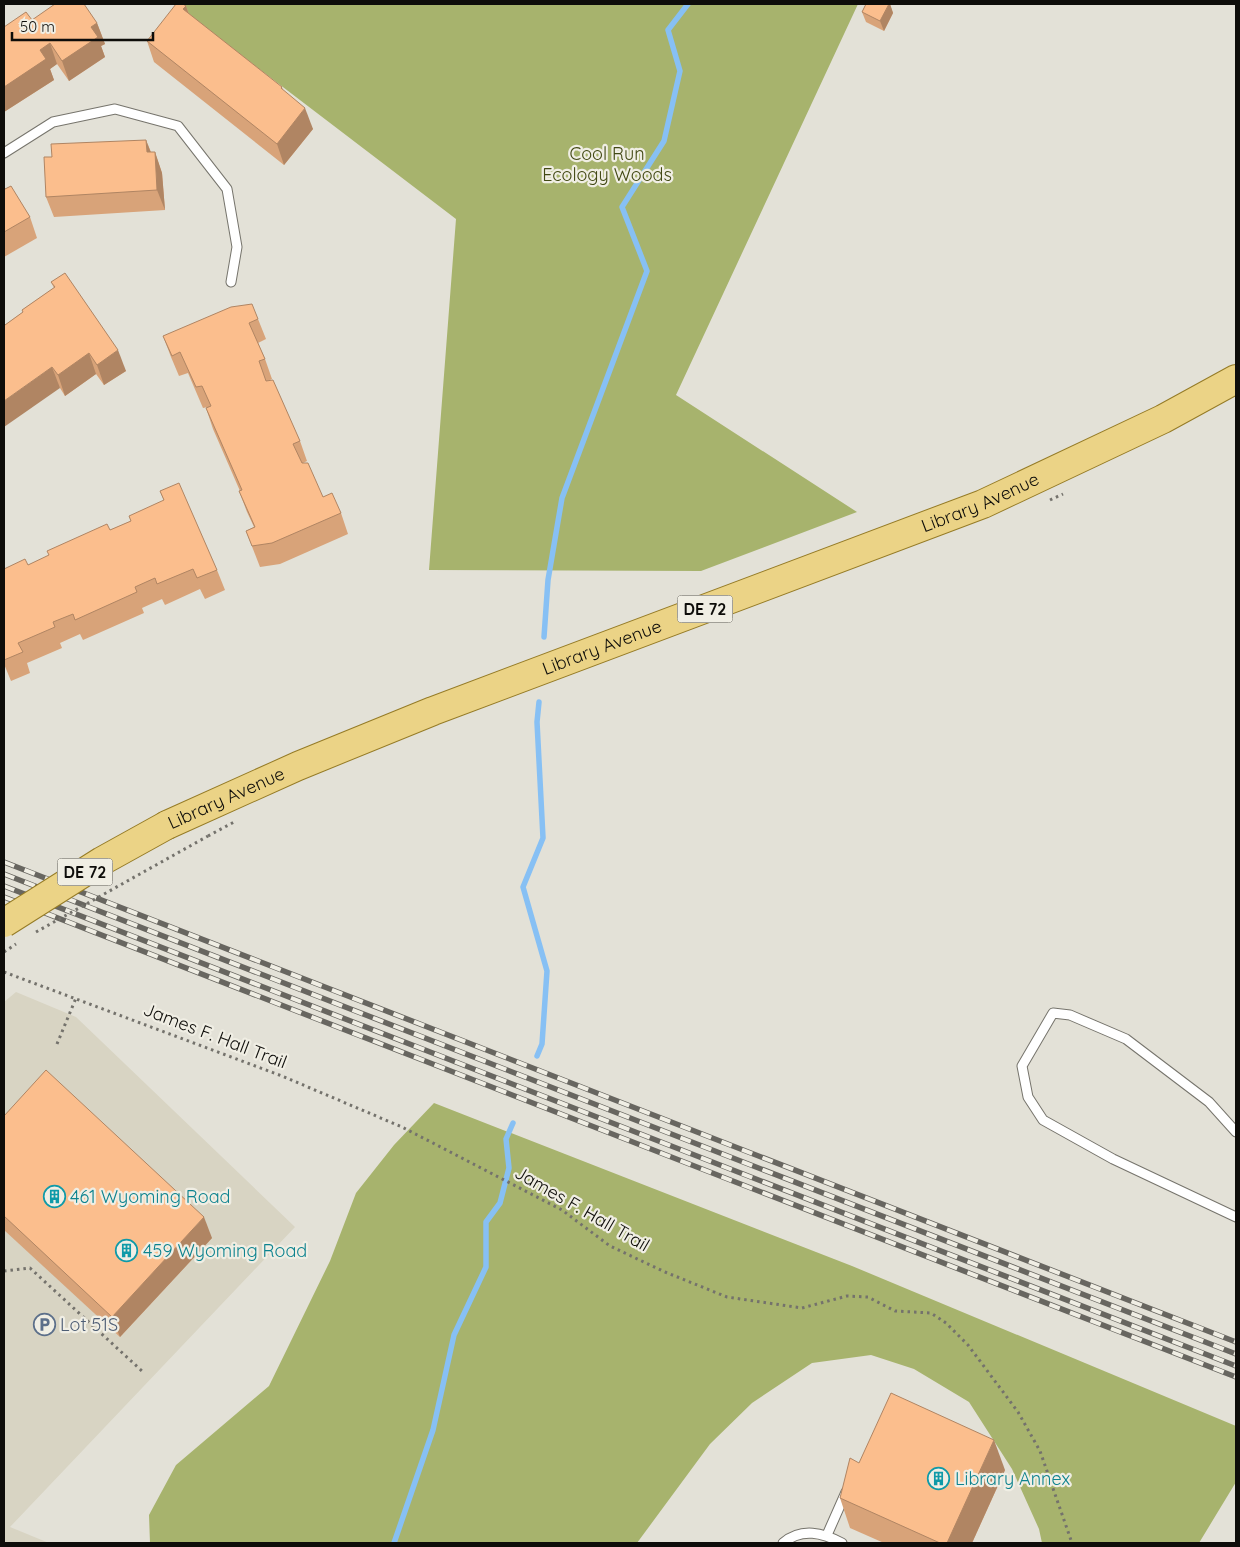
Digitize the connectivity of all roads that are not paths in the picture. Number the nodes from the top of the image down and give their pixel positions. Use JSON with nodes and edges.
{"nodes":[{"id":1,"x":4,"y":153,"type":"edge"},
{"id":2,"x":231,"y":282,"type":"dead end"},
{"id":3,"x":1236,"y":379,"type":"edge"},
{"id":4,"x":10,"y":933,"type":"edge"},
{"id":5,"x":1236,"y":1132,"type":"edge"},
{"id":6,"x":1236,"y":1217,"type":"edge"},
{"id":7,"x":849,"y":1486,"type":"edge"},
{"id":8,"x":826,"y":1535,"type":"junction"},
{"id":9,"x":784,"y":1543,"type":"edge"},
{"id":10,"x":842,"y":1543,"type":"edge"}],
"edges":[{"from":1,"to":2,"type":"lane"},
{"from":3,"to":4,"type":"main road","name":"Library Avenue","number":"DE 72","bridge":true},
{"from":5,"to":6,"type":"lane"},
{"from":7,"to":8,"type":"lane"},
{"from":8,"to":9,"type":"lane"},
{"from":8,"to":10,"type":"lane"}]}
